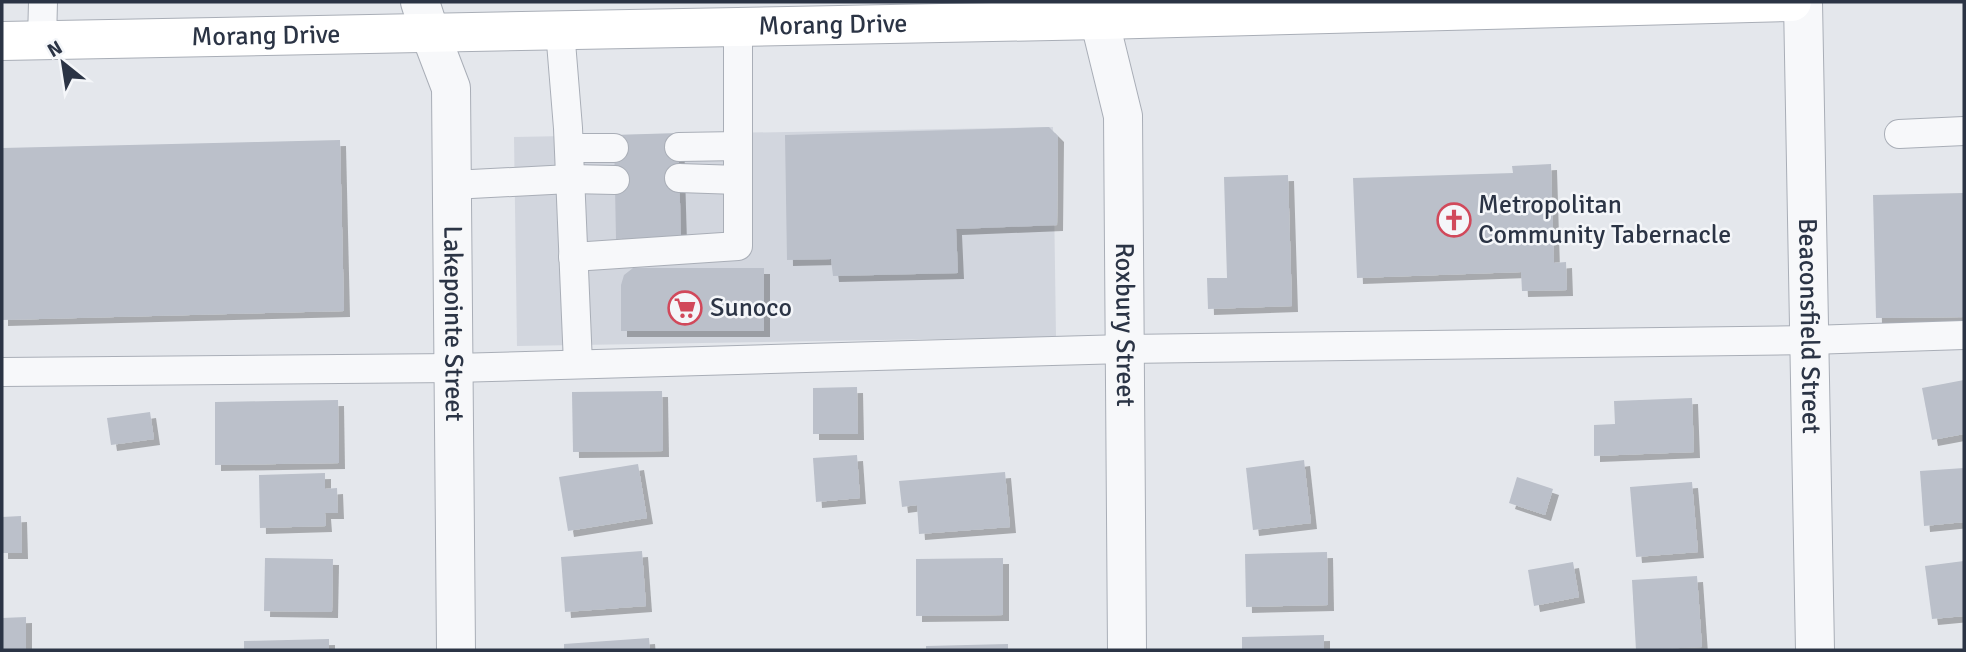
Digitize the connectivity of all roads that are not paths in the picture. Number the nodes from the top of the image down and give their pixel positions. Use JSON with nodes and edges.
{"nodes":[{"id":1,"x":43,"y":2,"type":"edge"},
{"id":2,"x":1792,"y":2,"type":"edge"},
{"id":3,"x":1803,"y":2,"type":"edge"},
{"id":4,"x":1723,"y":3,"type":"edge"},
{"id":5,"x":1098,"y":11,"type":"edge"},
{"id":6,"x":425,"y":17,"type":"edge"},
{"id":7,"x":738,"y":27,"type":"junction"},
{"id":8,"x":560,"y":30,"type":"junction"},
{"id":9,"x":42,"y":40,"type":"junction"},
{"id":10,"x":2,"y":41,"type":"edge"},
{"id":11,"x":1964,"y":131,"type":"edge"},
{"id":12,"x":1899,"y":134,"type":"dead end"},
{"id":13,"x":738,"y":146,"type":"junction"},
{"id":14,"x":679,"y":147,"type":"dead end"},
{"id":15,"x":569,"y":148,"type":"junction"},
{"id":16,"x":614,"y":148,"type":"dead end"},
{"id":17,"x":679,"y":178,"type":"dead end"},
{"id":18,"x":570,"y":179,"type":"junction"},
{"id":19,"x":615,"y":180,"type":"dead end"},
{"id":20,"x":738,"y":180,"type":"junction"},
{"id":21,"x":452,"y":185,"type":"junction"},
{"id":22,"x":573,"y":257,"type":"junction"},
{"id":23,"x":1964,"y":335,"type":"edge"},
{"id":24,"x":1810,"y":340,"type":"junction"},
{"id":25,"x":1125,"y":349,"type":"junction"},
{"id":26,"x":578,"y":364,"type":"junction"},
{"id":27,"x":454,"y":368,"type":"junction"},
{"id":28,"x":2,"y":372,"type":"edge"},
{"id":29,"x":456,"y":650,"type":"edge"},
{"id":30,"x":1127,"y":650,"type":"edge"},
{"id":31,"x":1815,"y":650,"type":"edge"}],
"edges":[{"from":1,"to":9,"type":"lane"},
{"from":2,"to":4,"type":"street","name":"Morang Drive"},
{"from":3,"to":24,"type":"street","name":"Beaconsfield Street"},
{"from":4,"to":5,"type":"street","name":"Morang Drive"},
{"from":5,"to":7,"type":"street","name":"Morang Drive"},
{"from":5,"to":25,"type":"street","name":"Roxbury Street"},
{"from":6,"to":8,"type":"street","name":"Morang Drive"},
{"from":6,"to":9,"type":"street","name":"Morang Drive"},
{"from":6,"to":21,"type":"street","name":"Lakepointe Street"},
{"from":7,"to":8,"type":"street","name":"Morang Drive"},
{"from":7,"to":13,"type":"lane"},
{"from":8,"to":15,"type":"lane"},
{"from":9,"to":10,"type":"street","name":"Morang Drive"},
{"from":11,"to":12,"type":"lane"},
{"from":13,"to":14,"type":"lane"},
{"from":13,"to":20,"type":"lane"},
{"from":15,"to":16,"type":"lane"},
{"from":15,"to":18,"type":"lane"},
{"from":17,"to":20,"type":"lane"},
{"from":18,"to":19,"type":"lane"},
{"from":18,"to":21,"type":"lane"},
{"from":18,"to":22,"type":"lane"},
{"from":20,"to":22,"type":"lane"},
{"from":21,"to":27,"type":"street","name":"Lakepointe Street"},
{"from":22,"to":26,"type":"lane"},
{"from":23,"to":24,"type":"lane"},
{"from":24,"to":25,"type":"lane"},
{"from":24,"to":31,"type":"street","name":"Beaconsfield Street"},
{"from":25,"to":26,"type":"lane"},
{"from":25,"to":30,"type":"street","name":"Roxbury Street"},
{"from":26,"to":27,"type":"lane"},
{"from":27,"to":28,"type":"lane"},
{"from":27,"to":29,"type":"street","name":"Lakepointe Street"}]}
